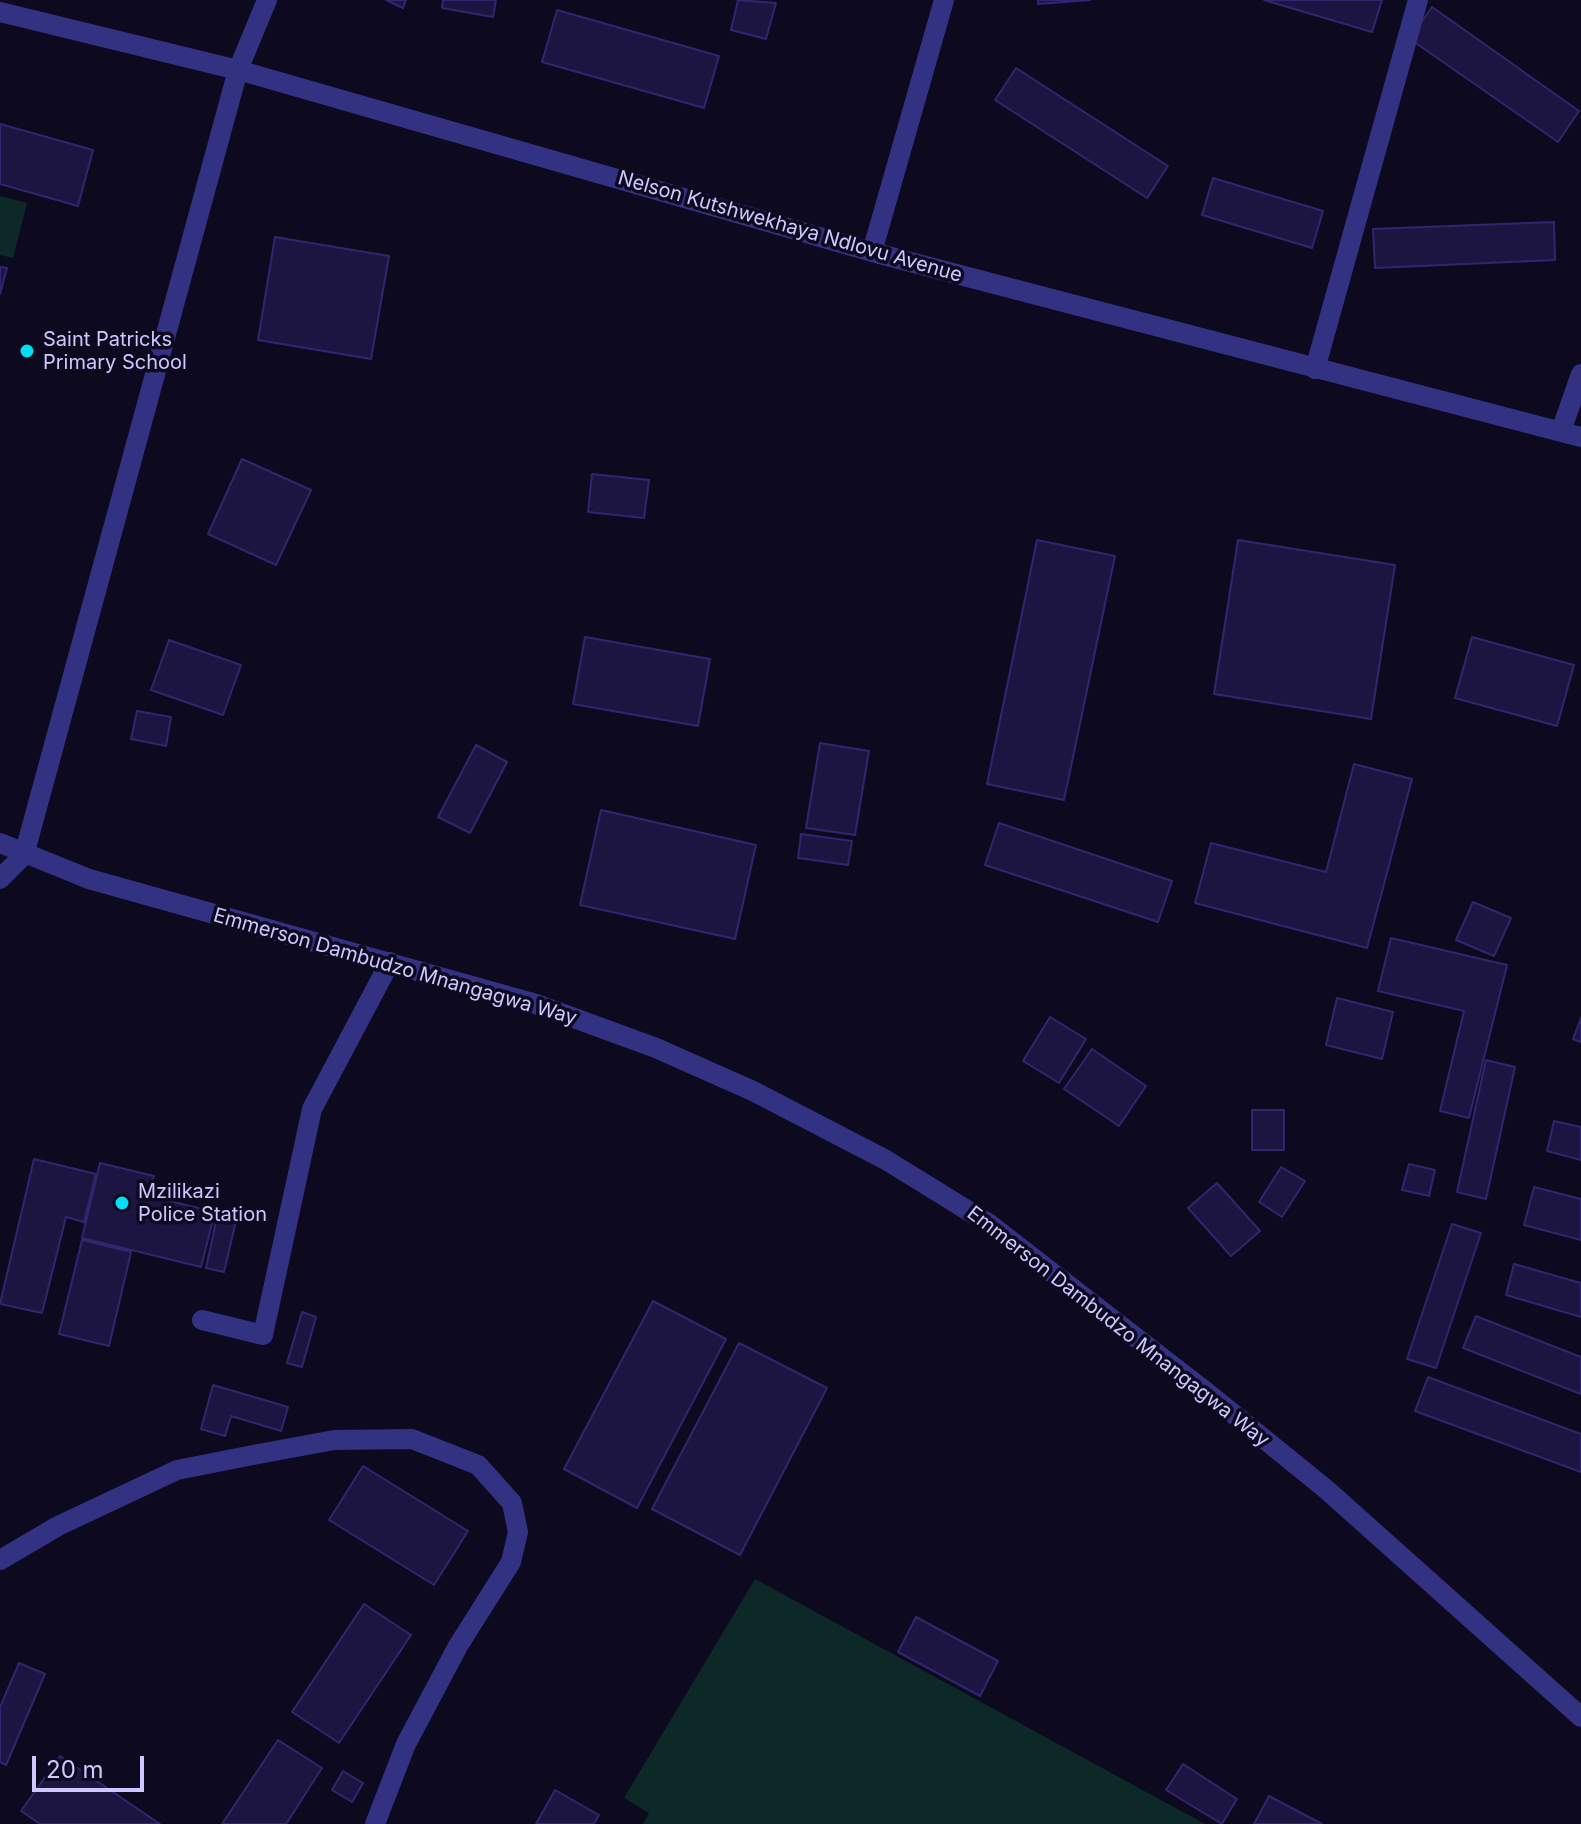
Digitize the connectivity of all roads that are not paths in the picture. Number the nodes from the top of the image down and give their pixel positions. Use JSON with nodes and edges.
{"nodes":[{"id":1,"x":267,"y":0,"type":"edge"},
{"id":2,"x":944,"y":0,"type":"edge"},
{"id":3,"x":1418,"y":0,"type":"edge"},
{"id":4,"x":0,"y":12,"type":"edge"},
{"id":5,"x":238,"y":70,"type":"junction"},
{"id":6,"x":872,"y":252,"type":"junction"},
{"id":7,"x":1315,"y":369,"type":"junction"},
{"id":8,"x":1581,"y":374,"type":"edge"},
{"id":9,"x":1561,"y":431,"type":"junction"},
{"id":10,"x":1581,"y":437,"type":"edge"},
{"id":11,"x":0,"y":843,"type":"edge"},
{"id":12,"x":24,"y":855,"type":"junction"},
{"id":13,"x":0,"y":879,"type":"edge"},
{"id":14,"x":390,"y":962,"type":"junction"},
{"id":15,"x":202,"y":1320,"type":"dead end"},
{"id":16,"x":0,"y":1560,"type":"edge"},
{"id":17,"x":1581,"y":1717,"type":"edge"},
{"id":18,"x":375,"y":1824,"type":"edge"}],
"edges":[{"from":1,"to":5,"type":"street"},
{"from":2,"to":6,"type":"street"},
{"from":3,"to":7,"type":"street"},
{"from":4,"to":5,"type":"street","name":"Nelson Kutshwekhaya Ndlovu Avenue"},
{"from":5,"to":6,"type":"street","name":"Nelson Kutshwekhaya Ndlovu Avenue"},
{"from":5,"to":12,"type":"street"},
{"from":6,"to":7,"type":"street","name":"Nelson Kutshwekhaya Ndlovu Avenue"},
{"from":7,"to":9,"type":"street","name":"Nelson Kutshwekhaya Ndlovu Avenue"},
{"from":8,"to":9,"type":"street"},
{"from":9,"to":10,"type":"street","name":"Nelson Kutshwekhaya Ndlovu Avenue"},
{"from":11,"to":12,"type":"street","name":"Emmerson Dambudzo Mnangagwa Way"},
{"from":12,"to":13,"type":"street"},
{"from":12,"to":14,"type":"street","name":"Emmerson Dambudzo Mnangagwa Way"},
{"from":14,"to":15,"type":"street"},
{"from":14,"to":17,"type":"street","name":"Emmerson Dambudzo Mnangagwa Way"},
{"from":16,"to":18,"type":"street"}]}
